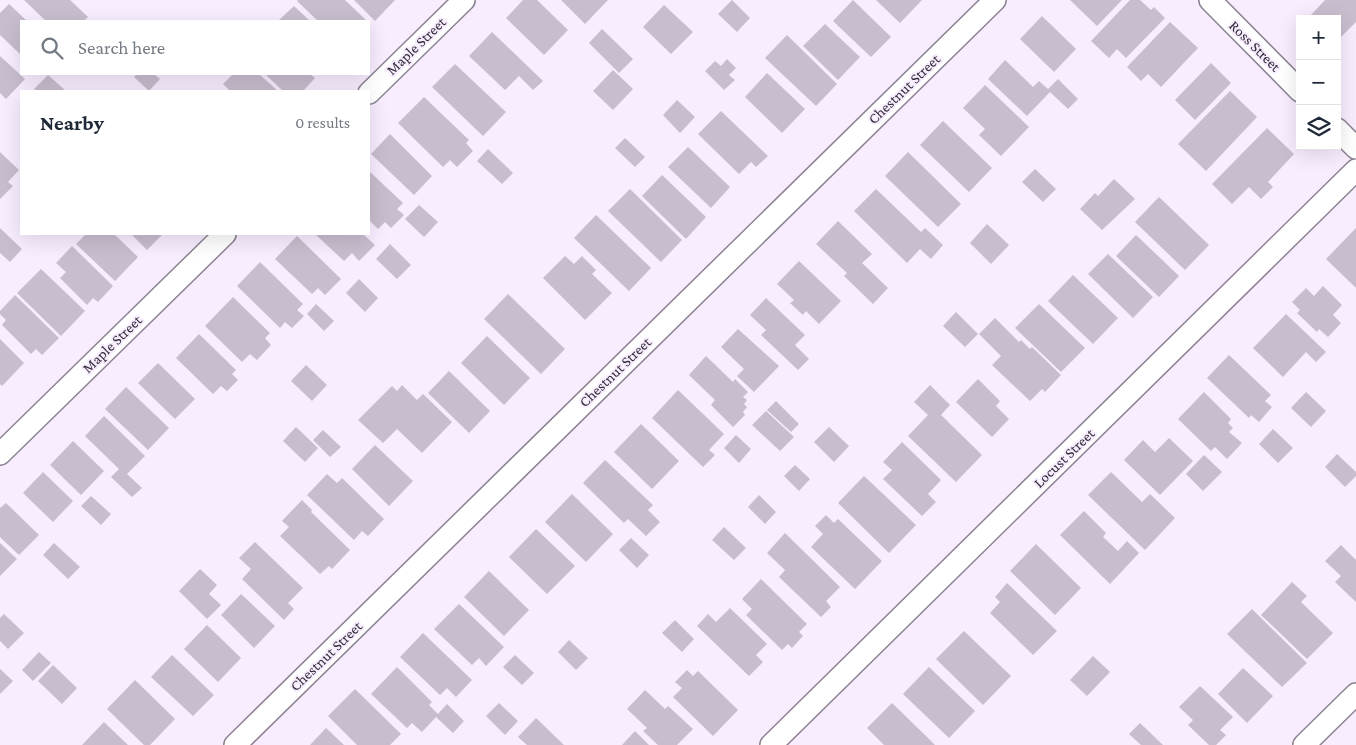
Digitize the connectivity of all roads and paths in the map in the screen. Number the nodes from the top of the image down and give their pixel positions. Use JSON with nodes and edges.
{"nodes":[{"id":1,"x":464,"y":0,"type":"edge"},
{"id":2,"x":995,"y":0,"type":"edge"},
{"id":3,"x":1210,"y":0,"type":"edge"},
{"id":4,"x":1296,"y":87,"type":"edge"},
{"id":5,"x":370,"y":92,"type":"edge"},
{"id":6,"x":1341,"y":133,"type":"edge"},
{"id":7,"x":1356,"y":148,"type":"edge"},
{"id":8,"x":1356,"y":170,"type":"edge"},
{"id":9,"x":224,"y":235,"type":"edge"},
{"id":10,"x":0,"y":454,"type":"edge"},
{"id":11,"x":1356,"y":694,"type":"edge"},
{"id":12,"x":236,"y":745,"type":"edge"},
{"id":13,"x":771,"y":745,"type":"edge"},
{"id":14,"x":1304,"y":745,"type":"edge"}],
"edges":[{"from":1,"to":5,"type":"street","name":"Maple Street"},
{"from":2,"to":12,"type":"street","name":"Chestnut Street"},
{"from":3,"to":4,"type":"street","name":"Ross Street"},
{"from":6,"to":7,"type":"street"},
{"from":8,"to":13,"type":"street","name":"Locust Street"},
{"from":9,"to":10,"type":"street","name":"Maple Street"},
{"from":11,"to":14,"type":"street"}]}
